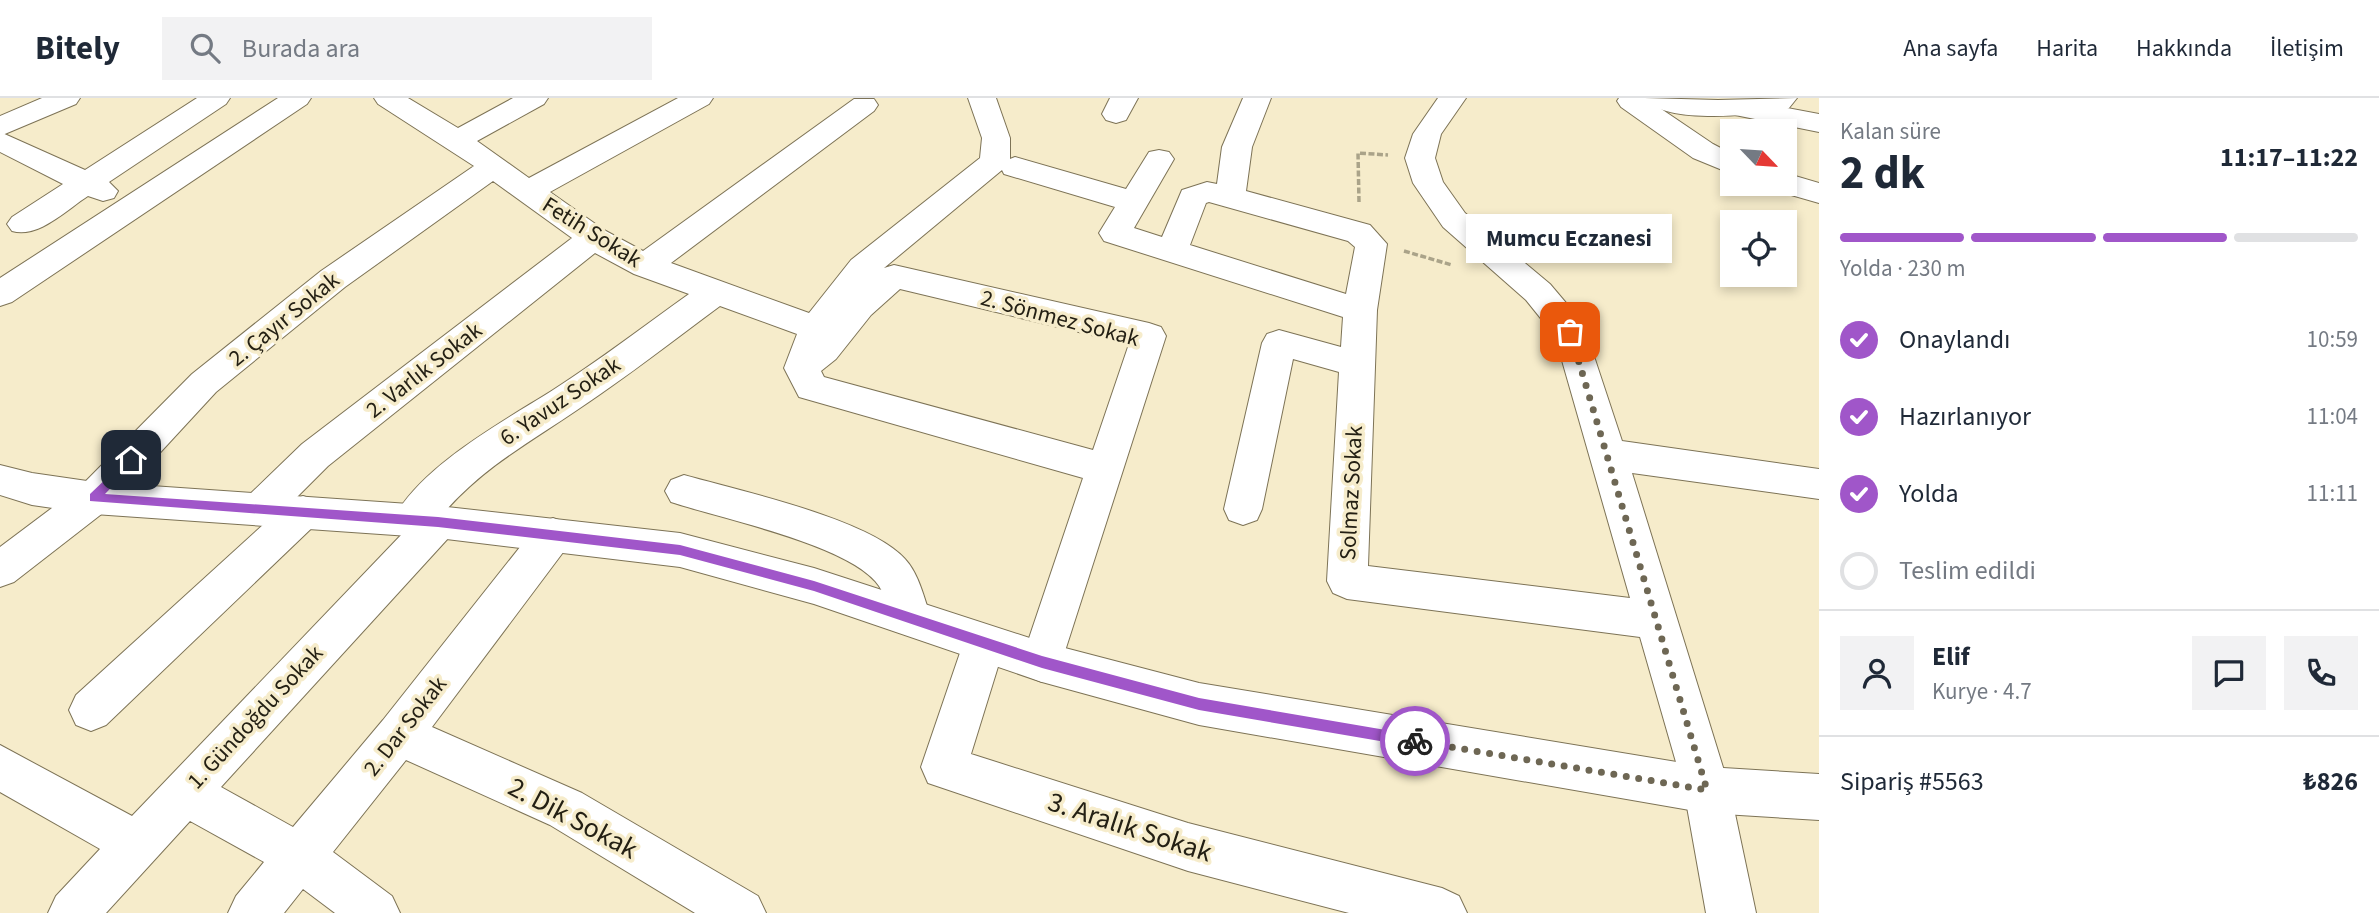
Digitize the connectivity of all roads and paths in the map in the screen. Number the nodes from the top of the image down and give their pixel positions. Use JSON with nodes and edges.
{"nodes":[{"id":1,"x":66,"y":98,"type":"edge"},
{"id":2,"x":216,"y":98,"type":"edge"},
{"id":3,"x":297,"y":98,"type":"edge"},
{"id":4,"x":388,"y":98,"type":"edge"},
{"id":5,"x":534,"y":98,"type":"edge"},
{"id":6,"x":699,"y":98,"type":"edge"},
{"id":7,"x":982,"y":98,"type":"edge"},
{"id":8,"x":1257,"y":98,"type":"edge"},
{"id":9,"x":1452,"y":98,"type":"edge"},
{"id":10,"x":1783,"y":98,"type":"edge"},
{"id":11,"x":1644,"y":99,"type":"edge"},
{"id":12,"x":864,"y":104,"type":"dead end"},
{"id":13,"x":1745,"y":109,"type":"junction"},
{"id":14,"x":1819,"y":123,"type":"edge"},
{"id":15,"x":0,"y":127,"type":"edge"},
{"id":16,"x":457,"y":140,"type":"junction"},
{"id":17,"x":0,"y":141,"type":"edge"},
{"id":18,"x":1420,"y":158,"type":"junction"},
{"id":19,"x":1159,"y":159,"type":"dead end"},
{"id":20,"x":1720,"y":159,"type":"edge"},
{"id":21,"x":494,"y":166,"type":"junction"},
{"id":22,"x":1015,"y":167,"type":"dead end"},
{"id":23,"x":84,"y":182,"type":"junction"},
{"id":24,"x":1797,"y":187,"type":"edge"},
{"id":25,"x":528,"y":191,"type":"junction"},
{"id":26,"x":1819,"y":193,"type":"edge"},
{"id":27,"x":1230,"y":197,"type":"junction"},
{"id":28,"x":1134,"y":202,"type":"junction"},
{"id":29,"x":134,"y":206,"type":"junction"},
{"id":30,"x":23,"y":225,"type":"dead end"},
{"id":31,"x":1359,"y":233,"type":"junction"},
{"id":32,"x":593,"y":238,"type":"junction"},
{"id":33,"x":1172,"y":252,"type":"junction"},
{"id":34,"x":645,"y":266,"type":"junction"},
{"id":35,"x":716,"y":292,"type":"junction"},
{"id":36,"x":0,"y":294,"type":"edge"},
{"id":37,"x":1360,"y":310,"type":"junction"},
{"id":38,"x":816,"y":328,"type":"junction"},
{"id":39,"x":1357,"y":364,"type":"junction"},
{"id":40,"x":801,"y":368,"type":"junction"},
{"id":41,"x":1606,"y":454,"type":"junction"},
{"id":42,"x":1105,"y":469,"type":"junction"},
{"id":43,"x":0,"y":480,"type":"edge"},
{"id":44,"x":1819,"y":484,"type":"edge"},
{"id":45,"x":684,"y":491,"type":"dead end"},
{"id":46,"x":94,"y":498,"type":"junction"},
{"id":47,"x":260,"y":509,"type":"junction"},
{"id":48,"x":1243,"y":509,"type":"dead end"},
{"id":49,"x":303,"y":512,"type":"junction"},
{"id":50,"x":425,"y":521,"type":"junction"},
{"id":51,"x":553,"y":535,"type":"junction"},
{"id":52,"x":0,"y":570,"type":"edge"},
{"id":53,"x":910,"y":618,"type":"junction"},
{"id":54,"x":1656,"y":620,"type":"junction"},
{"id":55,"x":984,"y":644,"type":"junction"},
{"id":56,"x":1042,"y":662,"type":"junction"},
{"id":57,"x":91,"y":710,"type":"dead end"},
{"id":58,"x":398,"y":735,"type":"junction"},
{"id":59,"x":0,"y":767,"type":"edge"},
{"id":60,"x":1707,"y":790,"type":"junction"},
{"id":61,"x":184,"y":792,"type":"junction"},
{"id":62,"x":1819,"y":797,"type":"edge"},
{"id":63,"x":136,"y":844,"type":"junction"},
{"id":64,"x":299,"y":856,"type":"junction"},
{"id":65,"x":73,"y":913,"type":"edge"},
{"id":66,"x":253,"y":913,"type":"edge"},
{"id":67,"x":375,"y":913,"type":"edge"},
{"id":68,"x":741,"y":913,"type":"edge"},
{"id":69,"x":1442,"y":913,"type":"edge"},
{"id":70,"x":1731,"y":913,"type":"edge"}],
"edges":[{"from":1,"to":15,"type":"street"},
{"from":2,"to":23,"type":"street"},
{"from":3,"to":29,"type":"street"},
{"from":4,"to":16,"type":"street","name":"Fetih Sokak"},
{"from":5,"to":16,"type":"street"},
{"from":6,"to":25,"type":"street"},
{"from":7,"to":38,"type":"street"},
{"from":8,"to":27,"type":"street"},
{"from":9,"to":18,"type":"street"},
{"from":10,"to":13,"type":"street"},
{"from":11,"to":13,"type":"street"},
{"from":11,"to":20,"type":"street"},
{"from":12,"to":34,"type":"street"},
{"from":13,"to":14,"type":"street"},
{"from":16,"to":21,"type":"street","name":"Fetih Sokak"},
{"from":17,"to":23,"type":"street"},
{"from":18,"to":31,"type":"path"},
{"from":18,"to":41,"type":"street"},
{"from":19,"to":28,"type":"street"},
{"from":21,"to":25,"type":"street","name":"Fetih Sokak"},
{"from":21,"to":46,"type":"street","name":"2. Çayır Sokak"},
{"from":22,"to":28,"type":"street"},
{"from":23,"to":29,"type":"street"},
{"from":23,"to":30,"type":"street"},
{"from":24,"to":26,"type":"street"},
{"from":25,"to":32,"type":"street","name":"Fetih Sokak"},
{"from":27,"to":31,"type":"street"},
{"from":27,"to":33,"type":"street"},
{"from":28,"to":33,"type":"street"},
{"from":29,"to":36,"type":"street"},
{"from":31,"to":37,"type":"street","name":"Solmaz Sokak"},
{"from":32,"to":34,"type":"street","name":"Fetih Sokak"},
{"from":32,"to":47,"type":"street","name":"2. Varlık Sokak"},
{"from":33,"to":37,"type":"street"},
{"from":34,"to":35,"type":"street","name":"Fetih Sokak"},
{"from":35,"to":38,"type":"street","name":"Fetih Sokak"},
{"from":35,"to":50,"type":"street","name":"6. Yavuz Sokak"},
{"from":37,"to":39,"type":"street","name":"Solmaz Sokak"},
{"from":38,"to":40,"type":"street"},
{"from":39,"to":48,"type":"street"},
{"from":39,"to":54,"type":"street","name":"Solmaz Sokak"},
{"from":40,"to":42,"type":"street"},
{"from":40,"to":42,"type":"street","name":"2. Sönmez Sokak"},
{"from":41,"to":44,"type":"street"},
{"from":41,"to":54,"type":"street"},
{"from":42,"to":56,"type":"street","name":"2. Sönmez Sokak"},
{"from":43,"to":46,"type":"street"},
{"from":45,"to":53,"type":"street"},
{"from":46,"to":47,"type":"street"},
{"from":46,"to":52,"type":"street","name":"2. Çayır Sokak"},
{"from":47,"to":49,"type":"street"},
{"from":49,"to":50,"type":"street"},
{"from":49,"to":57,"type":"street"},
{"from":50,"to":51,"type":"street"},
{"from":50,"to":61,"type":"street","name":"1. Gündoğdu Sokak"},
{"from":51,"to":53,"type":"street"},
{"from":51,"to":58,"type":"street","name":"2. Dar Sokak"},
{"from":53,"to":55,"type":"street"},
{"from":54,"to":60,"type":"street"},
{"from":55,"to":56,"type":"street"},
{"from":55,"to":69,"type":"street","name":"3. Aralık Sokak"},
{"from":56,"to":60,"type":"street"},
{"from":58,"to":64,"type":"street","name":"2. Dar Sokak"},
{"from":58,"to":68,"type":"street","name":"2. Dik Sokak"},
{"from":59,"to":63,"type":"street"},
{"from":60,"to":62,"type":"street"},
{"from":60,"to":70,"type":"street"},
{"from":61,"to":63,"type":"street","name":"1. Gündoğdu Sokak"},
{"from":61,"to":64,"type":"street"},
{"from":63,"to":65,"type":"street","name":"1. Gündoğdu Sokak"},
{"from":64,"to":66,"type":"street","name":"2. Dar Sokak"},
{"from":64,"to":67,"type":"street"}]}
